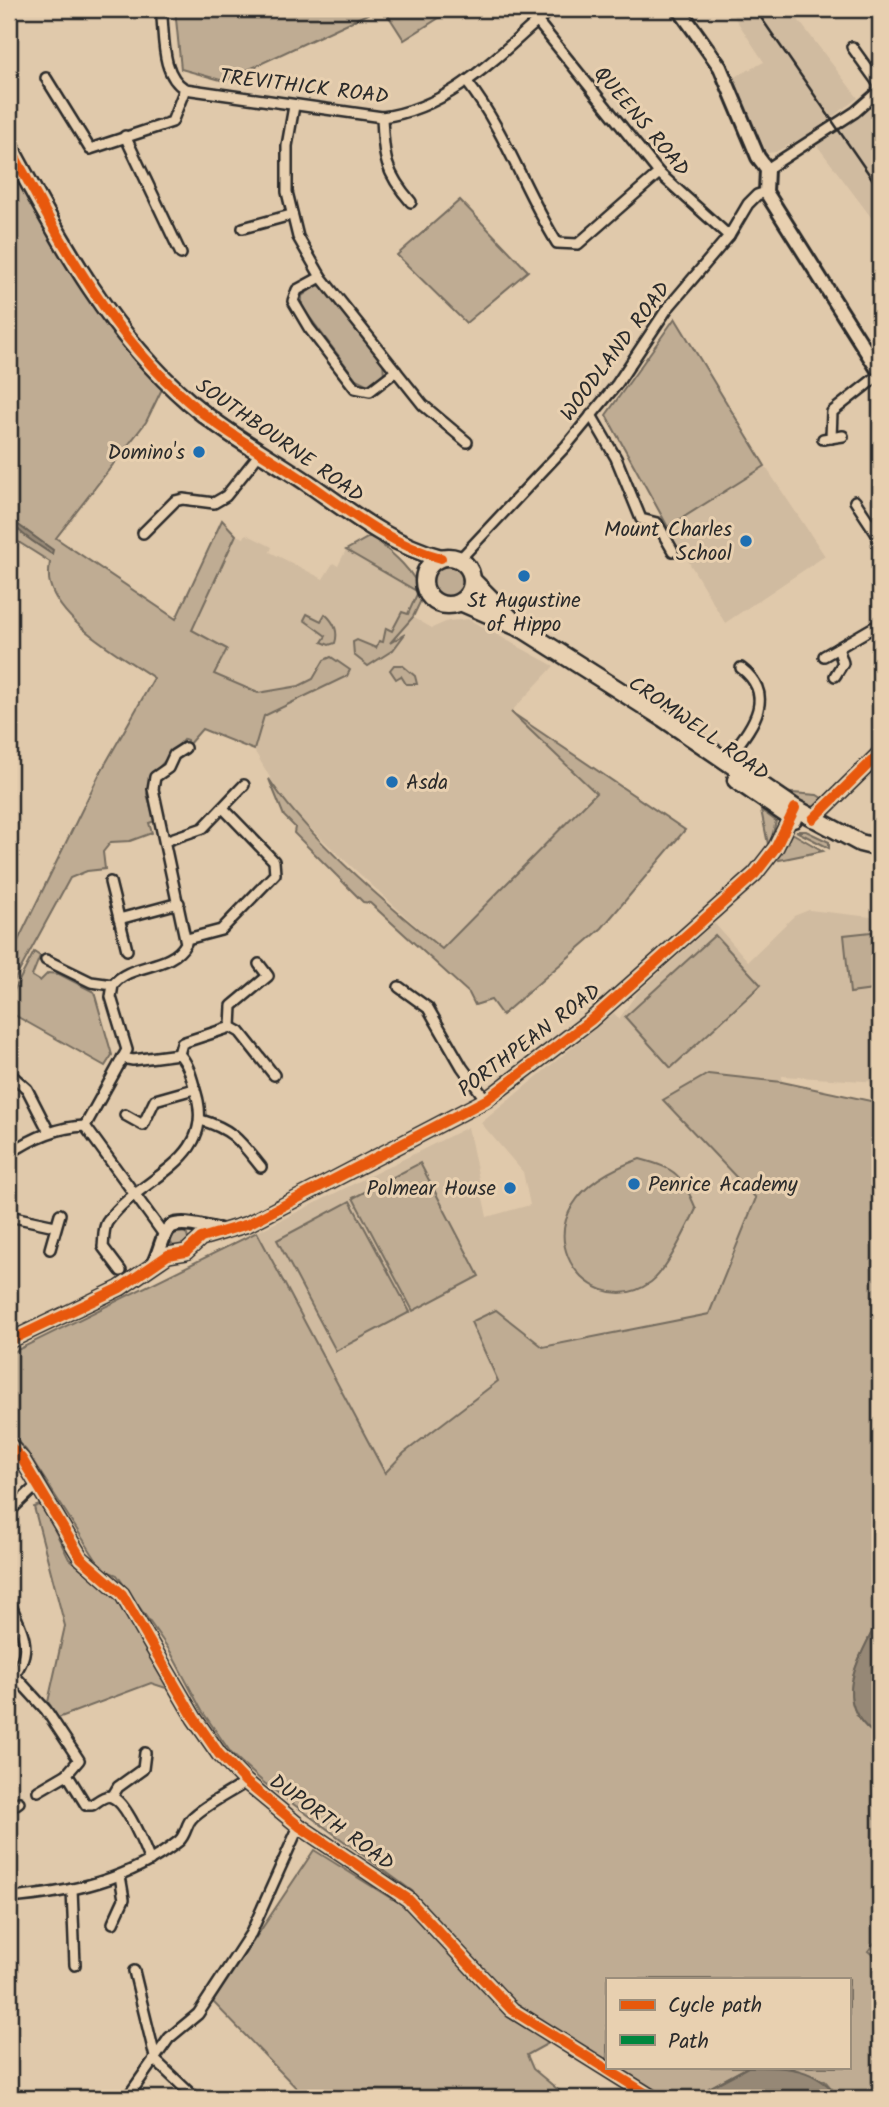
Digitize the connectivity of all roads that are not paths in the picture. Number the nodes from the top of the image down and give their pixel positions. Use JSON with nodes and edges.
{"nodes":[{"id":1,"x":161,"y":9,"type":"edge"},
{"id":2,"x":551,"y":9,"type":"edge"},
{"id":3,"x":679,"y":9,"type":"edge"},
{"id":4,"x":537,"y":21,"type":"junction"},
{"id":5,"x":852,"y":47,"type":"dead end"},
{"id":6,"x":46,"y":78,"type":"dead end"},
{"id":7,"x":467,"y":82,"type":"junction"},
{"id":8,"x":880,"y":88,"type":"edge"},
{"id":9,"x":185,"y":89,"type":"junction"},
{"id":10,"x":294,"y":106,"type":"junction"},
{"id":11,"x":382,"y":117,"type":"junction"},
{"id":12,"x":125,"y":136,"type":"junction"},
{"id":13,"x":9,"y":146,"type":"edge"},
{"id":14,"x":767,"y":169,"type":"junction"},
{"id":15,"x":659,"y":173,"type":"junction"},
{"id":16,"x":766,"y":192,"type":"junction"},
{"id":17,"x":411,"y":202,"type":"dead end"},
{"id":18,"x":291,"y":215,"type":"junction"},
{"id":19,"x":243,"y":228,"type":"dead end"},
{"id":20,"x":729,"y":236,"type":"junction"},
{"id":21,"x":181,"y":254,"type":"dead end"},
{"id":22,"x":321,"y":277,"type":"junction"},
{"id":23,"x":397,"y":372,"type":"junction"},
{"id":24,"x":880,"y":373,"type":"edge"},
{"id":25,"x":591,"y":415,"type":"junction"},
{"id":26,"x":843,"y":436,"type":"dead end"},
{"id":27,"x":467,"y":442,"type":"dead end"},
{"id":28,"x":261,"y":452,"type":"junction"},
{"id":29,"x":855,"y":501,"type":"dead end"},
{"id":30,"x":143,"y":533,"type":"dead end"},
{"id":31,"x":880,"y":539,"type":"edge"},
{"id":32,"x":394,"y":540,"type":"junction"},
{"id":33,"x":673,"y":551,"type":"dead end"},
{"id":34,"x":442,"y":558,"type":"junction"},
{"id":35,"x":459,"y":560,"type":"junction"},
{"id":36,"x":425,"y":578,"type":"junction"},
{"id":37,"x":472,"y":580,"type":"junction"},
{"id":38,"x":460,"y":602,"type":"junction"},
{"id":39,"x":874,"y":627,"type":"dead end"},
{"id":40,"x":524,"y":630,"type":"junction"},
{"id":41,"x":838,"y":648,"type":"junction"},
{"id":42,"x":824,"y":656,"type":"dead end"},
{"id":43,"x":741,"y":668,"type":"dead end"},
{"id":44,"x":584,"y":670,"type":"junction"},
{"id":45,"x":835,"y":676,"type":"dead end"},
{"id":46,"x":185,"y":748,"type":"dead end"},
{"id":47,"x":880,"y":753,"type":"edge"},
{"id":48,"x":726,"y":761,"type":"junction"},
{"id":49,"x":244,"y":785,"type":"dead end"},
{"id":50,"x":223,"y":808,"type":"junction"},
{"id":51,"x":792,"y":813,"type":"junction"},
{"id":52,"x":813,"y":819,"type":"junction"},
{"id":53,"x":165,"y":841,"type":"junction"},
{"id":54,"x":880,"y":848,"type":"edge"},
{"id":55,"x":880,"y":855,"type":"edge"},
{"id":56,"x":110,"y":882,"type":"dead end"},
{"id":57,"x":179,"y":903,"type":"junction"},
{"id":58,"x":119,"y":919,"type":"junction"},
{"id":59,"x":187,"y":940,"type":"junction"},
{"id":60,"x":127,"y":950,"type":"dead end"},
{"id":61,"x":46,"y":960,"type":"dead end"},
{"id":62,"x":259,"y":964,"type":"dead end"},
{"id":63,"x":113,"y":985,"type":"junction"},
{"id":64,"x":399,"y":987,"type":"dead end"},
{"id":65,"x":231,"y":1027,"type":"junction"},
{"id":66,"x":179,"y":1054,"type":"junction"},
{"id":67,"x":122,"y":1058,"type":"junction"},
{"id":68,"x":9,"y":1073,"type":"edge"},
{"id":69,"x":274,"y":1075,"type":"dead end"},
{"id":70,"x":194,"y":1088,"type":"junction"},
{"id":71,"x":486,"y":1100,"type":"junction"},
{"id":72,"x":125,"y":1115,"type":"dead end"},
{"id":73,"x":201,"y":1120,"type":"junction"},
{"id":74,"x":85,"y":1126,"type":"junction"},
{"id":75,"x":49,"y":1132,"type":"junction"},
{"id":76,"x":9,"y":1154,"type":"edge"},
{"id":77,"x":261,"y":1167,"type":"dead end"},
{"id":78,"x":133,"y":1195,"type":"junction"},
{"id":79,"x":60,"y":1213,"type":"dead end"},
{"id":80,"x":151,"y":1214,"type":"junction"},
{"id":81,"x":9,"y":1216,"type":"edge"},
{"id":82,"x":179,"y":1225,"type":"junction"},
{"id":83,"x":55,"y":1226,"type":"junction"},
{"id":84,"x":223,"y":1230,"type":"junction"},
{"id":85,"x":165,"y":1238,"type":"junction"},
{"id":86,"x":192,"y":1247,"type":"junction"},
{"id":87,"x":50,"y":1249,"type":"dead end"},
{"id":88,"x":179,"y":1254,"type":"junction"},
{"id":89,"x":152,"y":1266,"type":"junction"},
{"id":90,"x":121,"y":1271,"type":"dead end"},
{"id":91,"x":9,"y":1340,"type":"edge"},
{"id":92,"x":9,"y":1445,"type":"edge"},
{"id":93,"x":38,"y":1483,"type":"junction"},
{"id":94,"x":9,"y":1511,"type":"edge"},
{"id":95,"x":9,"y":1601,"type":"edge"},
{"id":96,"x":11,"y":1678,"type":"edge"},
{"id":97,"x":145,"y":1753,"type":"dead end"},
{"id":98,"x":67,"y":1774,"type":"junction"},
{"id":99,"x":246,"y":1783,"type":"junction"},
{"id":100,"x":38,"y":1791,"type":"dead end"},
{"id":101,"x":112,"y":1797,"type":"junction"},
{"id":102,"x":19,"y":1802,"type":"dead end"},
{"id":103,"x":9,"y":1809,"type":"edge"},
{"id":104,"x":299,"y":1826,"type":"junction"},
{"id":105,"x":9,"y":1853,"type":"edge"},
{"id":106,"x":150,"y":1861,"type":"junction"},
{"id":107,"x":9,"y":1866,"type":"edge"},
{"id":108,"x":120,"y":1876,"type":"junction"},
{"id":109,"x":72,"y":1889,"type":"junction"},
{"id":110,"x":9,"y":1898,"type":"edge"},
{"id":111,"x":113,"y":1923,"type":"dead end"},
{"id":112,"x":75,"y":1965,"type":"dead end"},
{"id":113,"x":134,"y":1971,"type":"dead end"},
{"id":114,"x":156,"y":2061,"type":"junction"},
{"id":115,"x":127,"y":2098,"type":"edge"},
{"id":116,"x":195,"y":2098,"type":"edge"},
{"id":117,"x":653,"y":2098,"type":"edge"}],
"edges":[{"from":1,"to":9,"type":"street"},
{"from":2,"to":4,"type":"street","name":"TREVITHICK ROAD"},
{"from":3,"to":14,"type":"street"},
{"from":4,"to":7,"type":"street","name":"TREVITHICK ROAD"},
{"from":4,"to":15,"type":"street","name":"QUEENS ROAD"},
{"from":5,"to":8,"type":"street"},
{"from":6,"to":12,"type":"street"},
{"from":7,"to":11,"type":"street","name":"TREVITHICK ROAD"},
{"from":7,"to":15,"type":"street"},
{"from":8,"to":14,"type":"street"},
{"from":9,"to":10,"type":"street","name":"TREVITHICK ROAD"},
{"from":9,"to":12,"type":"street"},
{"from":10,"to":11,"type":"street","name":"TREVITHICK ROAD"},
{"from":10,"to":18,"type":"street"},
{"from":11,"to":17,"type":"street"},
{"from":12,"to":21,"type":"street"},
{"from":13,"to":28,"type":"highway","name":"SOUTHBOURNE ROAD"},
{"from":14,"to":16,"type":"street"},
{"from":15,"to":20,"type":"street","name":"QUEENS ROAD"},
{"from":16,"to":20,"type":"street","name":"WOODLAND ROAD"},
{"from":16,"to":24,"type":"street"},
{"from":18,"to":19,"type":"street"},
{"from":18,"to":22,"type":"street"},
{"from":20,"to":25,"type":"street","name":"WOODLAND ROAD"},
{"from":22,"to":23,"type":"street"},
{"from":22,"to":23,"type":"street"},
{"from":23,"to":27,"type":"street"},
{"from":24,"to":26,"type":"street"},
{"from":25,"to":33,"type":"street"},
{"from":25,"to":35,"type":"street","name":"WOODLAND ROAD"},
{"from":28,"to":30,"type":"street"},
{"from":28,"to":32,"type":"highway","name":"SOUTHBOURNE ROAD"},
{"from":29,"to":31,"type":"street"},
{"from":32,"to":34,"type":"highway","name":"SOUTHBOURNE ROAD"},
{"from":32,"to":36,"type":"highway","name":"SOUTHBOURNE ROAD"},
{"from":34,"to":35,"type":"highway"},
{"from":34,"to":36,"type":"highway"},
{"from":35,"to":37,"type":"highway"},
{"from":36,"to":38,"type":"highway"},
{"from":37,"to":38,"type":"highway"},
{"from":37,"to":40,"type":"highway","name":"CROMWELL ROAD"},
{"from":38,"to":40,"type":"highway","name":"CROMWELL ROAD"},
{"from":39,"to":41,"type":"street"},
{"from":40,"to":44,"type":"highway","name":"CROMWELL ROAD"},
{"from":41,"to":42,"type":"street"},
{"from":41,"to":45,"type":"street"},
{"from":43,"to":48,"type":"street"},
{"from":44,"to":48,"type":"highway","name":"CROMWELL ROAD"},
{"from":44,"to":51,"type":"highway","name":"CROMWELL ROAD"},
{"from":46,"to":53,"type":"street"},
{"from":47,"to":52,"type":"street"},
{"from":48,"to":51,"type":"highway","name":"CROMWELL ROAD"},
{"from":49,"to":50,"type":"street"},
{"from":50,"to":53,"type":"street"},
{"from":50,"to":59,"type":"street"},
{"from":51,"to":52,"type":"highway"},
{"from":51,"to":55,"type":"highway"},
{"from":51,"to":71,"type":"street","name":"PORTHPEAN ROAD"},
{"from":52,"to":54,"type":"highway"},
{"from":53,"to":57,"type":"street"},
{"from":56,"to":58,"type":"street"},
{"from":57,"to":58,"type":"street"},
{"from":57,"to":59,"type":"street"},
{"from":58,"to":60,"type":"street"},
{"from":59,"to":63,"type":"street"},
{"from":61,"to":63,"type":"street"},
{"from":62,"to":65,"type":"street"},
{"from":63,"to":67,"type":"street"},
{"from":64,"to":71,"type":"street","name":"PORTHPEAN ROAD"},
{"from":65,"to":66,"type":"street"},
{"from":65,"to":69,"type":"street"},
{"from":66,"to":67,"type":"street"},
{"from":66,"to":70,"type":"street"},
{"from":67,"to":74,"type":"street"},
{"from":68,"to":75,"type":"street"},
{"from":70,"to":72,"type":"street"},
{"from":70,"to":73,"type":"street"},
{"from":71,"to":84,"type":"street","name":"PORTHPEAN ROAD"},
{"from":73,"to":77,"type":"street"},
{"from":73,"to":78,"type":"street"},
{"from":74,"to":75,"type":"street"},
{"from":74,"to":78,"type":"street"},
{"from":75,"to":76,"type":"street"},
{"from":78,"to":80,"type":"street"},
{"from":78,"to":90,"type":"street"},
{"from":79,"to":83,"type":"street"},
{"from":80,"to":82,"type":"street"},
{"from":80,"to":85,"type":"street"},
{"from":81,"to":83,"type":"street"},
{"from":82,"to":84,"type":"street","name":"PORTHPEAN ROAD"},
{"from":82,"to":85,"type":"street","name":"PORTHPEAN ROAD"},
{"from":82,"to":86,"type":"street"},
{"from":83,"to":87,"type":"street"},
{"from":84,"to":86,"type":"street","name":"PORTHPEAN ROAD"},
{"from":85,"to":88,"type":"street"},
{"from":85,"to":89,"type":"street","name":"PORTHPEAN ROAD"},
{"from":86,"to":88,"type":"street","name":"PORTHPEAN ROAD"},
{"from":88,"to":89,"type":"street","name":"PORTHPEAN ROAD"},
{"from":89,"to":91,"type":"street","name":"PORTHPEAN ROAD"},
{"from":92,"to":93,"type":"street","name":"DUPORTH ROAD"},
{"from":93,"to":94,"type":"street"},
{"from":93,"to":99,"type":"street","name":"DUPORTH ROAD"},
{"from":95,"to":96,"type":"street"},
{"from":96,"to":98,"type":"street"},
{"from":97,"to":101,"type":"street"},
{"from":98,"to":100,"type":"street"},
{"from":98,"to":101,"type":"street"},
{"from":99,"to":104,"type":"street","name":"DUPORTH ROAD"},
{"from":99,"to":106,"type":"street"},
{"from":101,"to":106,"type":"street"},
{"from":102,"to":103,"type":"street"},
{"from":104,"to":114,"type":"street"},
{"from":104,"to":117,"type":"street","name":"DUPORTH ROAD"},
{"from":105,"to":107,"type":"street"},
{"from":106,"to":108,"type":"street"},
{"from":108,"to":109,"type":"street"},
{"from":108,"to":111,"type":"street"},
{"from":109,"to":110,"type":"street"},
{"from":109,"to":112,"type":"street"},
{"from":113,"to":114,"type":"street"},
{"from":114,"to":115,"type":"street"},
{"from":114,"to":116,"type":"street"}]}
